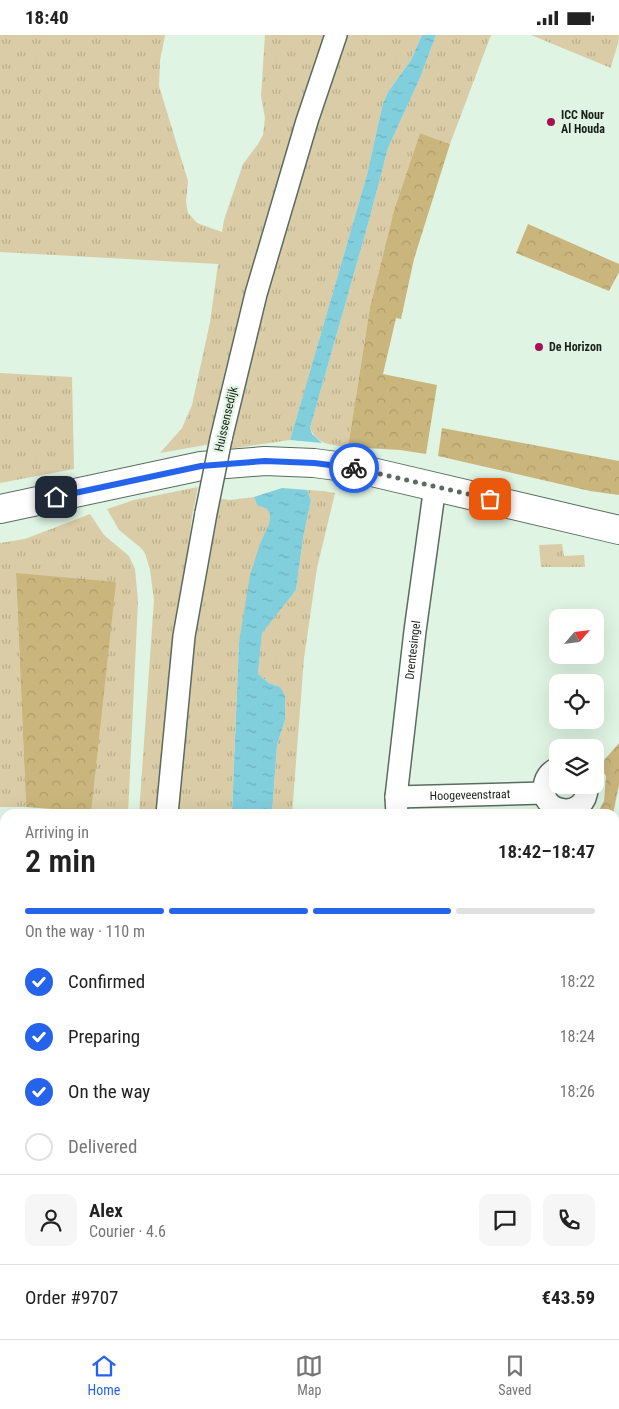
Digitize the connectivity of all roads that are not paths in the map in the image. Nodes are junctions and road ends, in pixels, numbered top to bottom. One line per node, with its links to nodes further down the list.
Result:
1 (336, 35): 9 (street, Huissensedijk, bridge)
2 (435, 486): 3 (street); 4 (street); 8 (street, Drentesingel)
3 (0, 509)
4 (619, 530)
5 (549, 774): 6 (street)
6 (544, 793): 8 (street, Hoogeveenstraat); 10 (street)
7 (587, 794): 11 (street)
8 (396, 805)
9 (167, 809)
10 (558, 809)
11 (574, 809)

